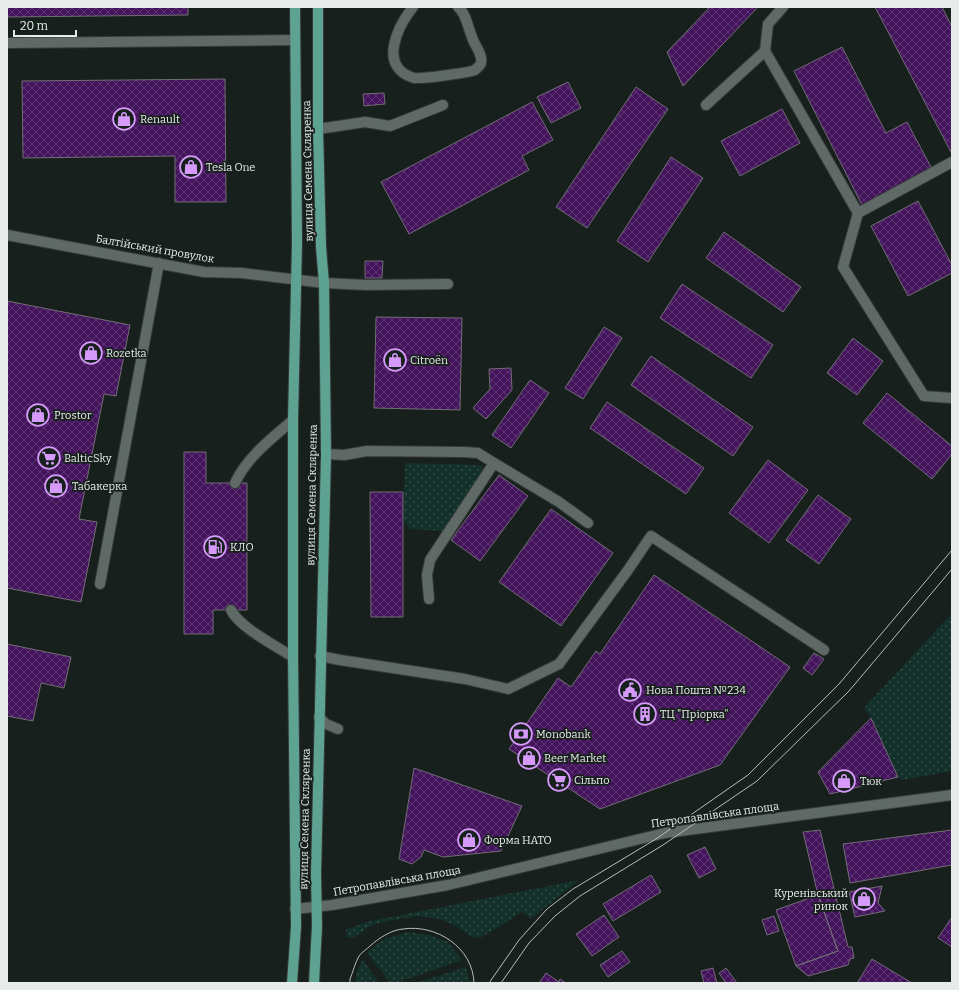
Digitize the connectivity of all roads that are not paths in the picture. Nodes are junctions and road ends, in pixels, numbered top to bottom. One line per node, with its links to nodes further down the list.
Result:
1 (295, 7): 6 (main road, вулиця Семена Скляренка)
2 (318, 7): 11 (main road, вулиця Семена Скляренка)
3 (413, 7): 5 (street)
4 (783, 7): 8 (street)
5 (461, 8)
6 (295, 40): 7 (street); 16 (main road, вулиця Семена Скляренка)
7 (7, 43)
8 (765, 51): 10 (street); 13 (street)
9 (443, 105): 11 (street)
10 (706, 105)
11 (318, 129): 17 (main road, вулиця Семена Скляренка)
12 (952, 162): 13 (street)
13 (858, 213): 19 (street)
14 (7, 235): 15 (street, Балтійський провулок)
15 (158, 263): 16 (street, Балтійський провулок); 25 (street)
16 (296, 279): 17 (street, Балтійський провулок); 20 (main road, вулиця Семена Скляренка)
17 (324, 283): 18 (street, Балтійський провулок); 21 (main road, вулиця Семена Скляренка)
18 (448, 284)
19 (952, 398)
20 (293, 420): 23 (street); 30 (main road, вулиця Семена Скляренка)
21 (326, 454): 22 (street); 29 (main road, вулиця Семена Скляренка)
22 (494, 463): 24 (street); 26 (street)
23 (234, 483)
24 (588, 523)
25 (100, 584)
26 (429, 600)
27 (231, 610): 30 (street)
28 (824, 650): 29 (street)
29 (320, 656): 31 (main road, вулиця Семена Скляренка)
30 (293, 657): 35 (main road, вулиця Семена Скляренка)
31 (319, 717): 32 (main road, вулиця Семена Скляренка); 32 (street)
32 (318, 738): 34 (main road, вулиця Семена Скляренка)
33 (952, 795): 34 (street, Петропавлівська площа)
34 (317, 908): 35 (street, Петропавлівська площа); 37 (main road, вулиця Семена Скляренка)
35 (295, 909): 36 (main road, вулиця Семена Скляренка)
36 (292, 983)
37 (314, 983)

